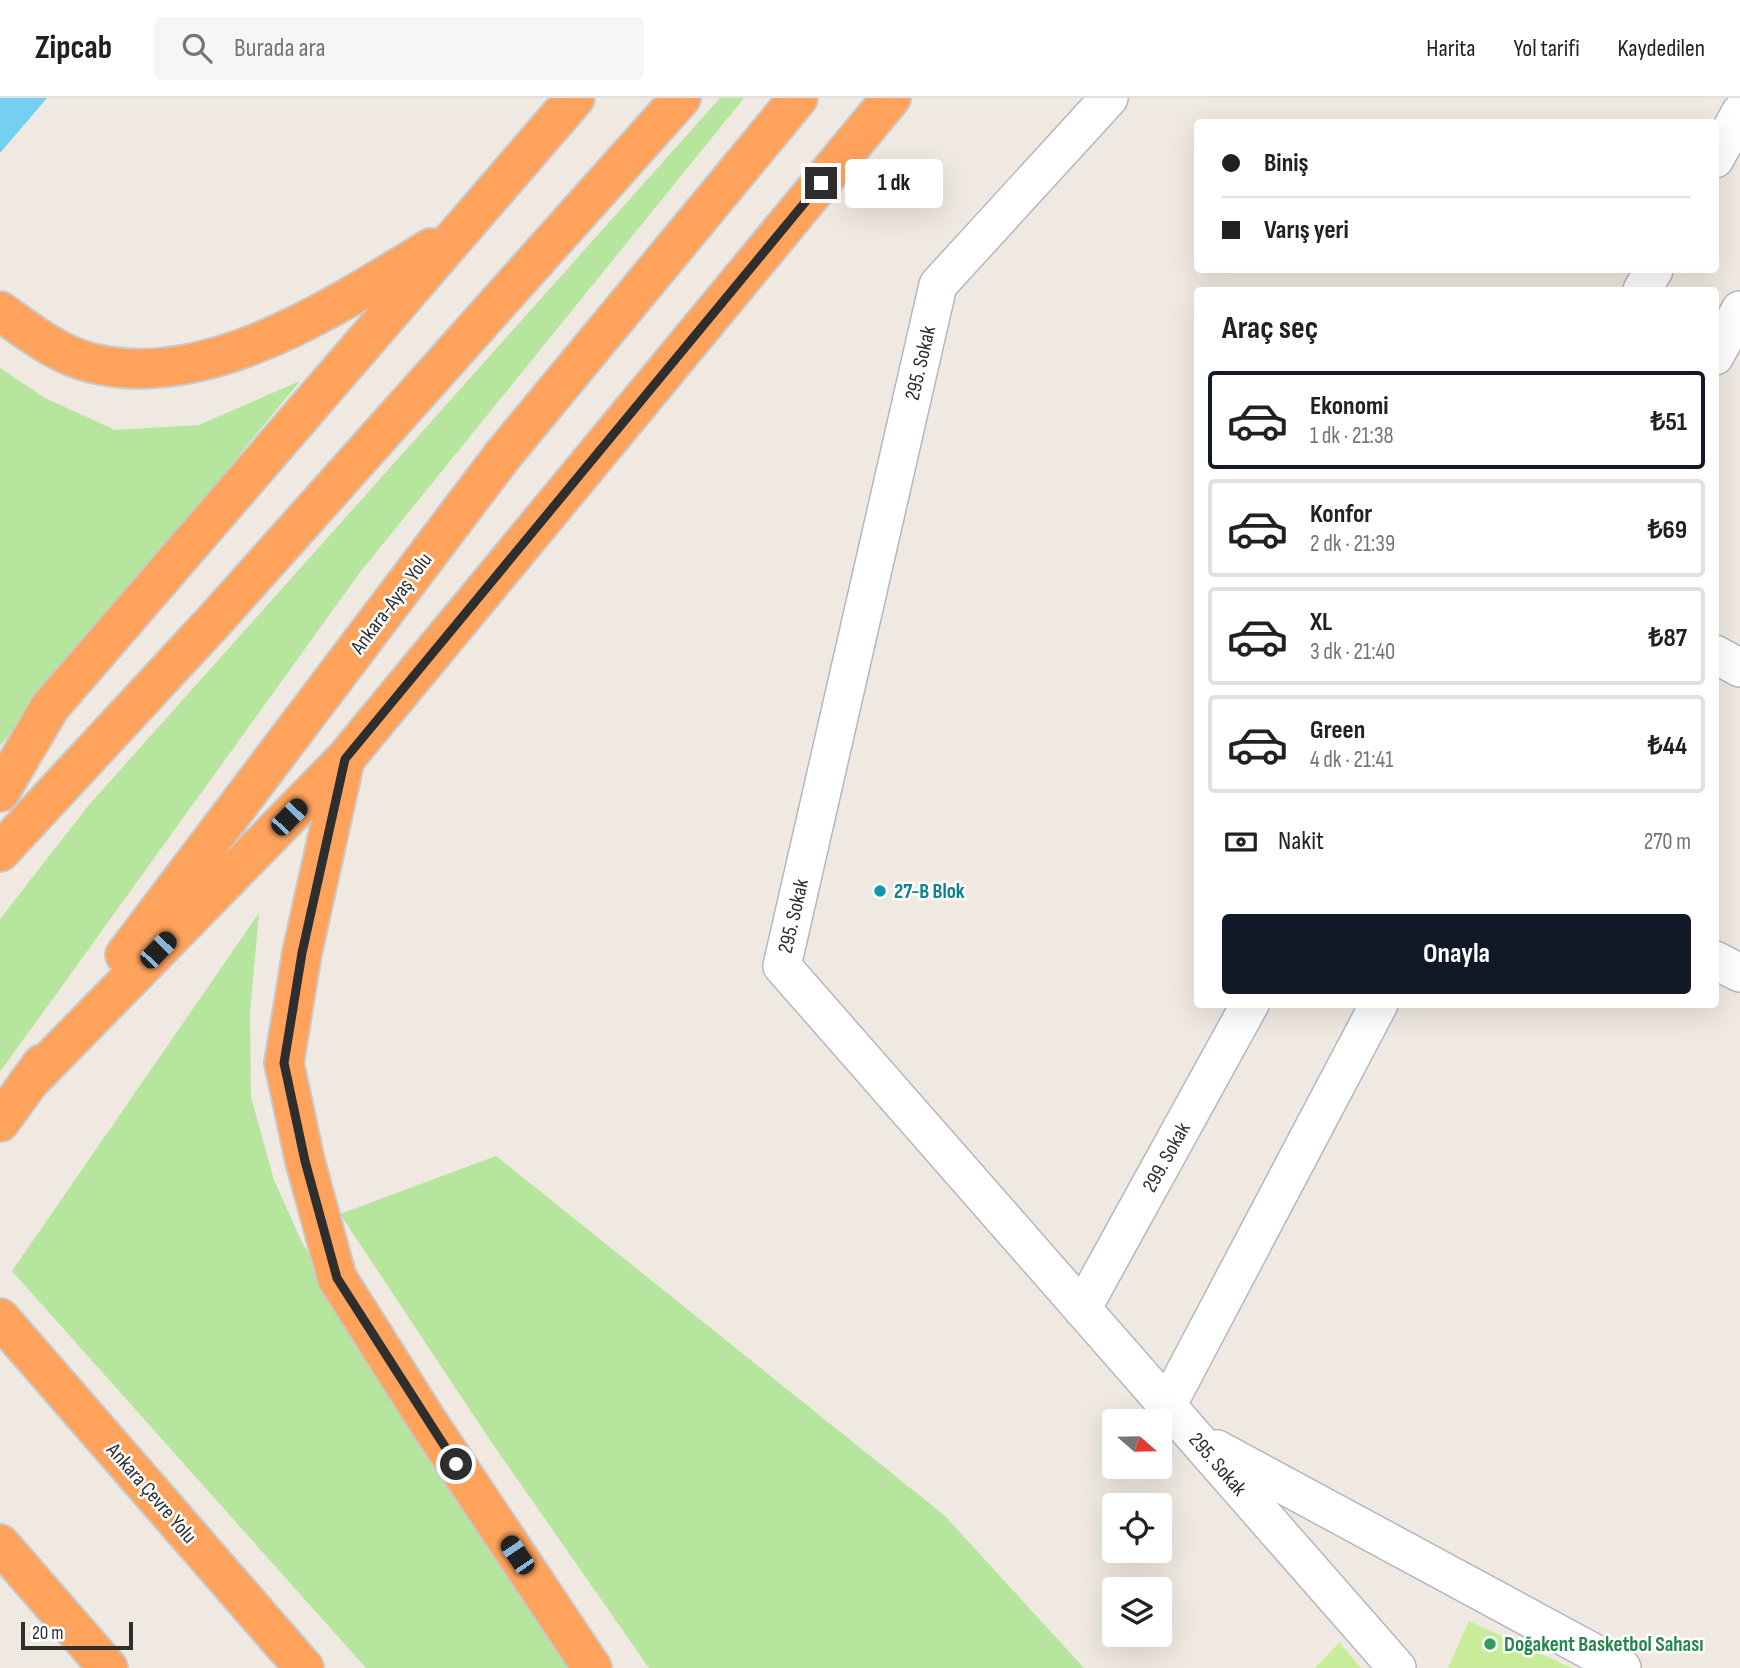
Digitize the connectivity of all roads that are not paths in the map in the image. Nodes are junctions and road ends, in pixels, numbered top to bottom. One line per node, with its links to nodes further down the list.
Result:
1 (575, 98): 8 (highway)
2 (681, 98): 16 (highway)
3 (798, 98): 21 (highway, Ankara-Ayaş Yolu)
4 (891, 98): 14 (highway)
5 (1109, 98): 23 (street, 295. Sokak)
6 (1740, 113): 7 (street)
7 (1719, 152)
8 (463, 229): 10 (highway); 15 (highway)
9 (1740, 310): 11 (street)
10 (0, 311)
11 (1719, 349)
12 (1719, 656): 13 (street)
13 (1740, 668)
14 (345, 759): 21 (highway); 30 (highway)
15 (0, 792)
16 (0, 852)
17 (1719, 962): 18 (street)
18 (1740, 973)
19 (1248, 1008): 23 (street, 299. Sokak)
20 (1377, 1008): 25 (street)
21 (27, 1084): 22 (highway, Ankara-Ayaş Yolu)
22 (0, 1122)
23 (1082, 1309): 25 (street, 295. Sokak)
24 (0, 1318): 29 (highway, Ankara Çevre Yolu)
25 (1167, 1406): 26 (street, 295. Sokak)
26 (1194, 1437): 31 (street, 295. Sokak); 32 (street)
27 (0, 1544): 28 (highway)
28 (107, 1668)
29 (304, 1668)
30 (592, 1668)
31 (1396, 1668)
32 (1622, 1668)

